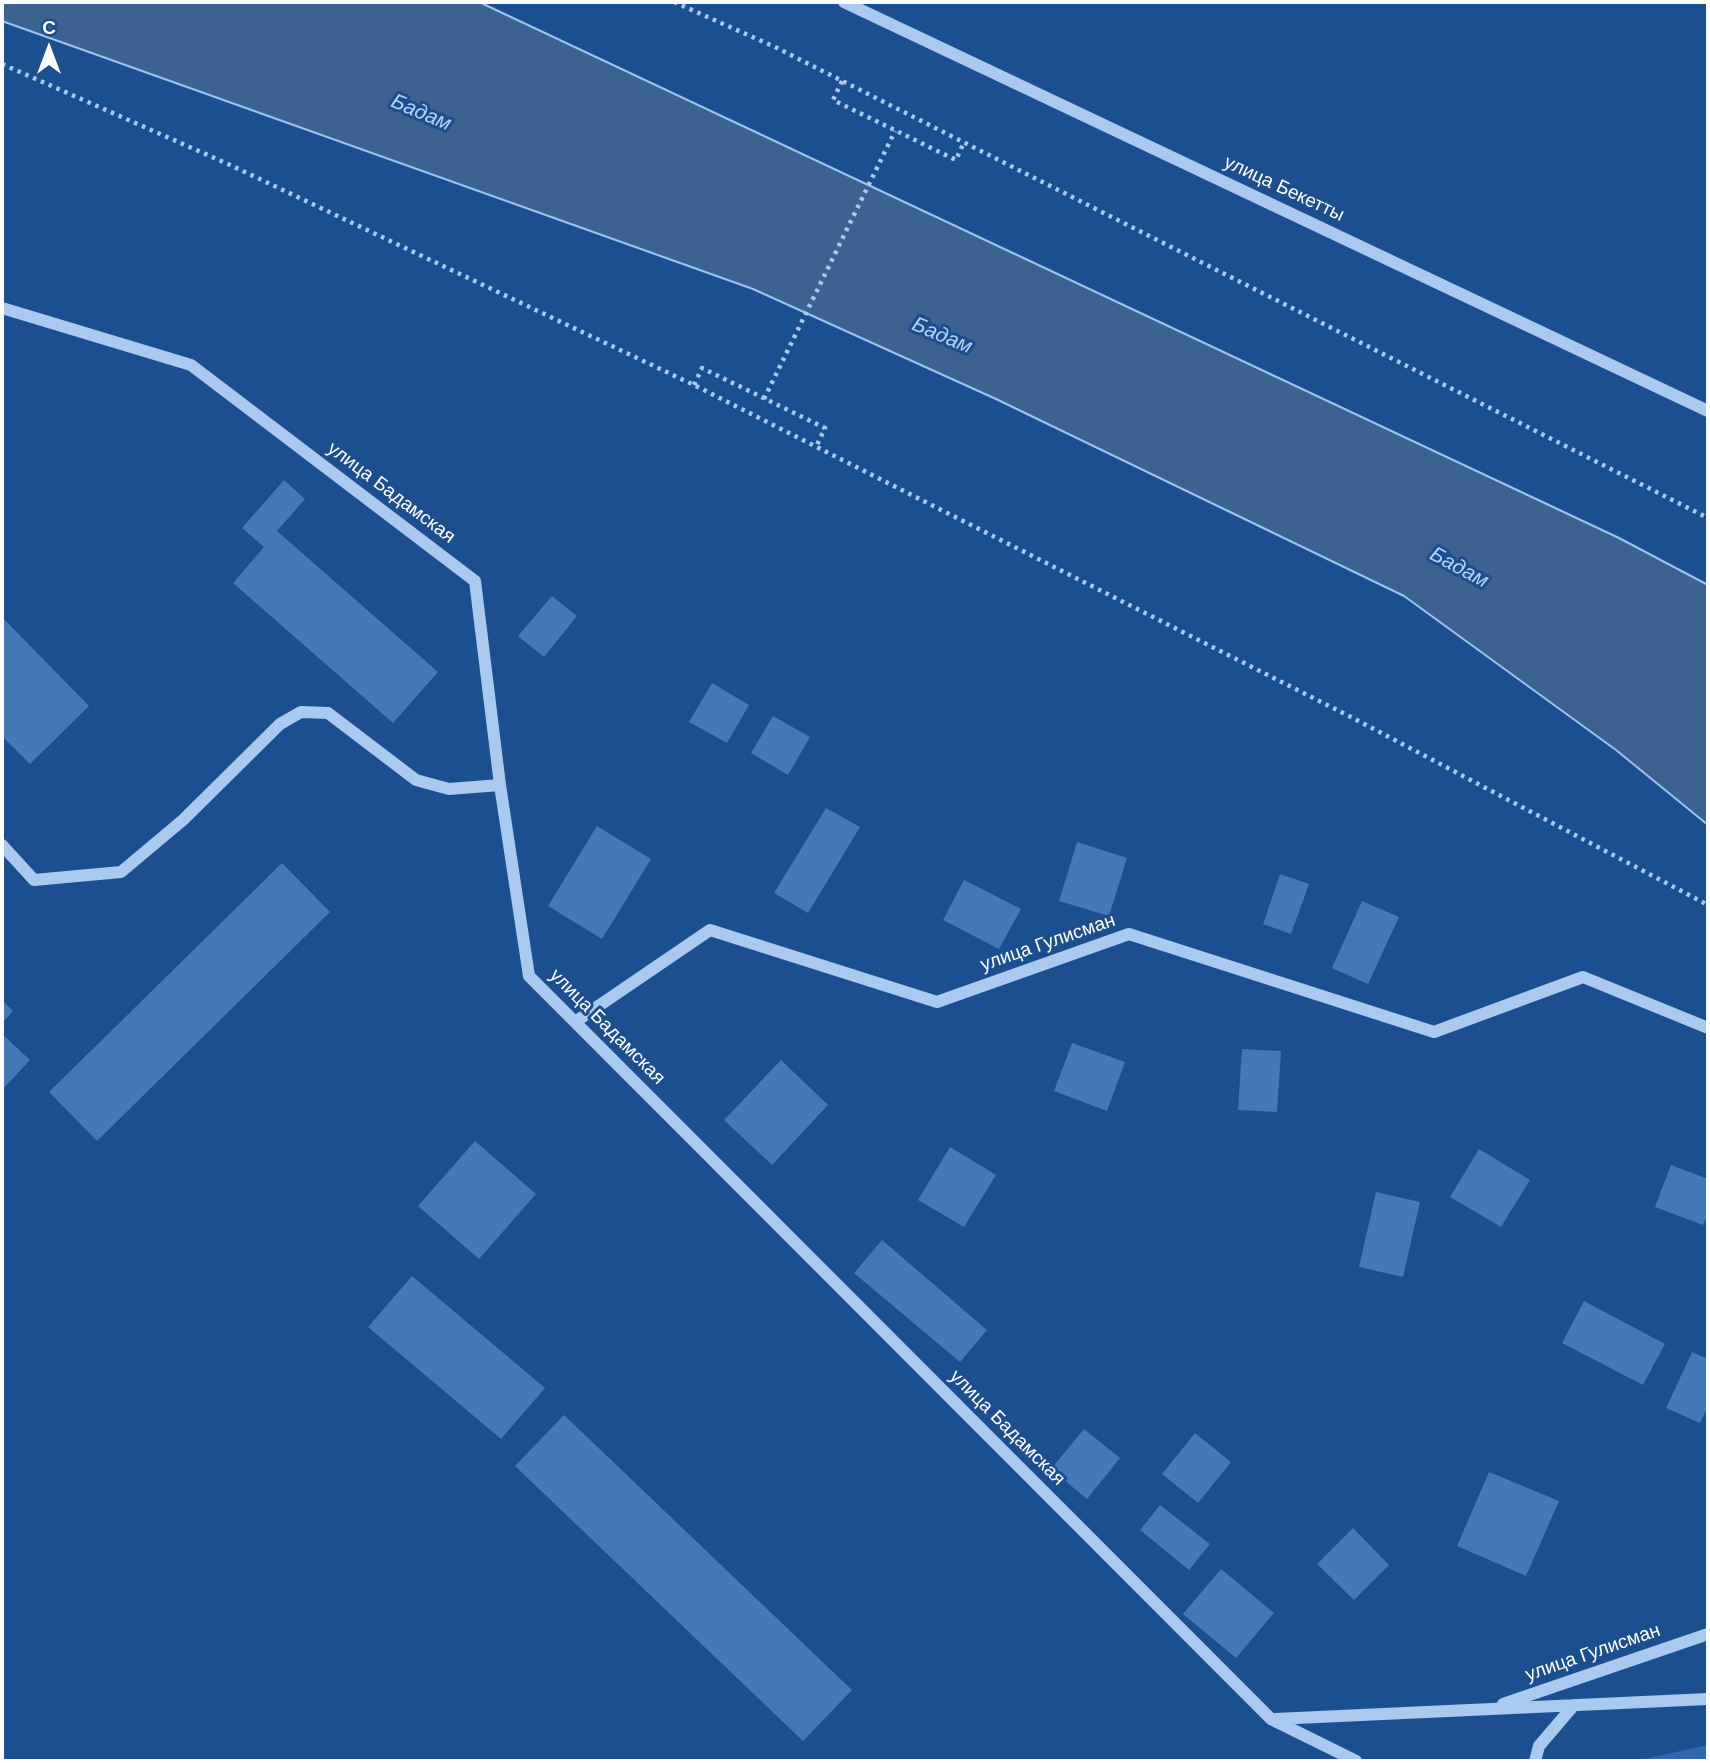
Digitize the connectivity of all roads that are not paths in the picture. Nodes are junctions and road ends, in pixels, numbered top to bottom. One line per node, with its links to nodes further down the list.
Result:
1 (844, 2): 3 (street, улица Бекетты)
2 (2, 308): 4 (street, улица Бадамская)
3 (1708, 411)
4 (500, 785): 5 (street); 6 (street, улица Бадамская)
5 (2, 845)
6 (575, 1022): 7 (street, улица Гулисман); 12 (street, улица Бадамская)
7 (1708, 1028)
8 (1708, 1634): 11 (street, улица Гулисман)
9 (1708, 1699): 10 (street)
10 (1574, 1705): 11 (street); 14 (street)
11 (1489, 1709): 12 (street)
12 (1271, 1719): 13 (street, улица Бадамская)
13 (1356, 1761)
14 (1535, 1761)

